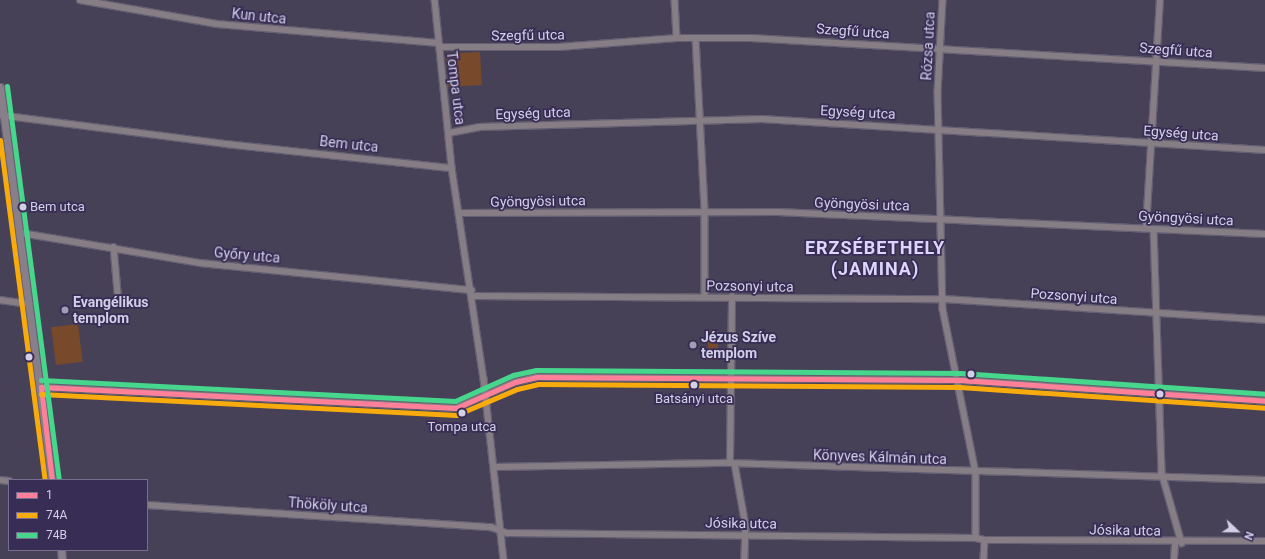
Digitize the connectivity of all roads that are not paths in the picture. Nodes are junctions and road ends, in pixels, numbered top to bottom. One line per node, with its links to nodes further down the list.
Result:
1 (80, 0): 8 (street, Kun utca)
2 (435, 0): 8 (street, Tompa utca)
3 (675, 0): 6 (street)
4 (942, 0): 9 (street, Rózsa utca)
5 (1160, 0): 10 (street)
6 (678, 38): 7 (street, Szegfű utca); 8 (street, Szegfű utca)
7 (696, 38): 9 (street, Szegfű utca); 14 (street)
8 (438, 45): 16 (street, Tompa utca)
9 (940, 49): 10 (street, Szegfű utca); 15 (street, Rózsa utca)
10 (1156, 61): 11 (street, Szegfű utca); 17 (street)
11 (1265, 68)
12 (0, 87): 13 (main road)
13 (3, 115): 19 (street, Bem utca); 25 (main road)
14 (699, 118): 15 (street, Egység utca); 16 (street, Egység utca); 20 (street)
15 (938, 129): 17 (street, Egység utca); 22 (street, Rózsa utca)
16 (449, 133): 19 (street, Tompa utca)
17 (1151, 143): 18 (street, Egység utca); 23 (street)
18 (1265, 150)
19 (452, 168): 21 (street, Tompa utca)
20 (705, 211): 21 (street, Gyöngyösi utca); 22 (street, Gyöngyösi utca); 30 (street)
21 (459, 213): 29 (street, Tompa utca)
22 (943, 219): 23 (street, Gyöngyösi utca); 32 (street, Rózsa utca)
23 (1146, 228): 24 (street, Gyöngyösi utca)
24 (1154, 228): 26 (street, Gyöngyösi utca); 35 (street)
25 (21, 233): 27 (street, Győry utca); 34 (main road)
26 (1265, 234)
27 (114, 247): 28 (street); 29 (street, Győry utca)
28 (118, 293)
29 (473, 293): 30 (street, Pozsonyi utca); 41 (street, Tompa utca)
30 (705, 297): 31 (street, Pozsonyi utca)
31 (732, 297): 32 (street, Pozsonyi utca); 37 (street)
32 (943, 299): 35 (street, Pozsonyi utca); 38 (street, Rózsa utca)
33 (0, 300): 34 (street)
34 (30, 304): 39 (main road)
35 (1156, 314): 36 (street, Pozsonyi utca); 40 (street)
36 (1265, 320)
37 (731, 377): 38 (street); 41 (street); 43 (street)
38 (960, 380): 40 (street); 45 (street, Rózsa utca)
39 (41, 387): 41 (street); 46 (main road)
40 (1157, 394): 42 (street); 47 (street)
41 (485, 397): 44 (street, Tompa utca)
42 (1265, 401)
43 (732, 464): 44 (street, Könyves Kálmán utca); 45 (street, Könyves Kálmán utca); 52 (street)
44 (494, 467): 50 (street, Tompa utca)
45 (976, 473): 47 (street, Könyves Kálmán utca); 53 (street, Rózsa utca)
46 (52, 479)
47 (1164, 479): 48 (street, Könyves Kálmán utca); 57 (street)
48 (1265, 480)
49 (148, 505): 50 (street, Thököly utca)
50 (501, 530): 51 (street, Thököly utca); 58 (street, Tompa utca)
51 (506, 533): 52 (street, Jósika utca)
52 (746, 535): 53 (street, Jósika utca); 59 (street)
53 (976, 538): 54 (street, Jósika utca)
54 (985, 540): 56 (street, Jósika utca); 60 (street)
55 (1265, 541): 57 (street, Jósika utca)
56 (1175, 543): 57 (street, Jósika utca); 61 (street)
57 (1182, 543)
58 (504, 559)
59 (745, 559)
60 (984, 559)
61 (1174, 559)

